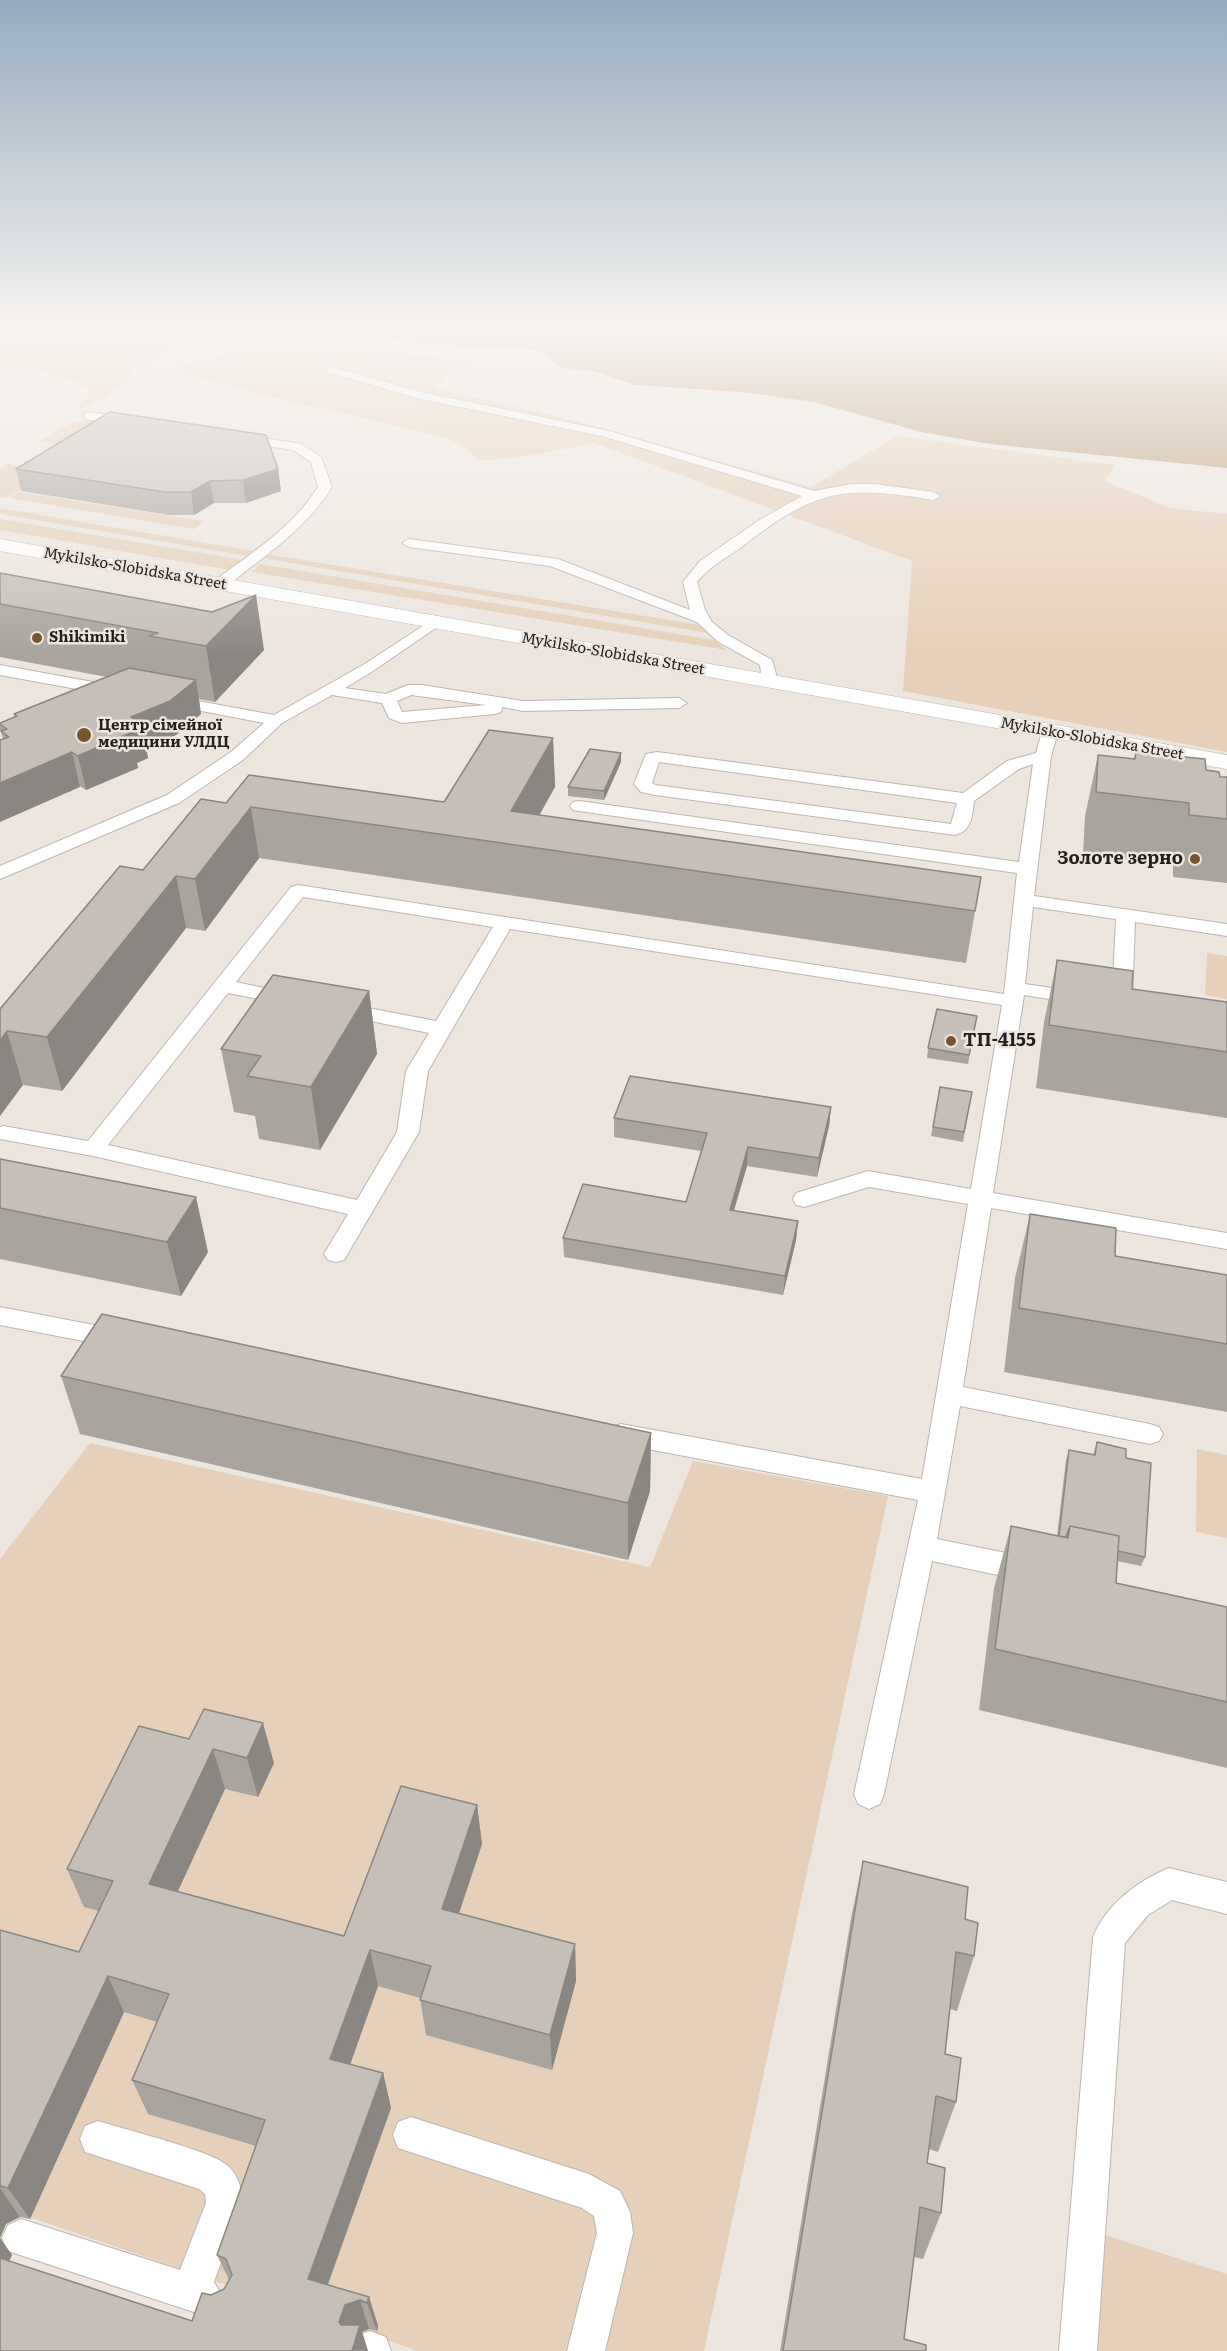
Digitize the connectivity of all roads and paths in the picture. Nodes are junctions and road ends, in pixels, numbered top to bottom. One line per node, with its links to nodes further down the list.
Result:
1 (244, 439): 7 (lane)
2 (618, 439): 3 (lane)
3 (812, 495): 4 (lane); 8 (lane)
4 (933, 496)
5 (409, 543): 8 (lane)
6 (0, 545): 7 (street, Mykilsko-Slobidska Street)
7 (219, 584): 9 (street, Mykilsko-Slobidska Street)
8 (701, 619): 11 (lane)
9 (435, 622): 11 (street, Mykilsko-Slobidska Street); 13 (lane)
10 (0, 670): 12 (lane)
11 (770, 681): 21 (street, Mykilsko-Slobidska Street)
12 (89, 686): 14 (lane); 17 (lane)
13 (330, 690): 16 (lane); 20 (lane)
14 (135, 695)
15 (159, 699): 20 (lane)
16 (388, 699): 19 (lane); 19 (lane)
17 (70, 700)
18 (679, 703): 19 (lane)
19 (523, 706)
20 (276, 720): 27 (lane)
21 (1050, 732): 22 (lane); 23 (street, Mykilsko-Slobidska Street)
22 (1043, 756): 24 (lane); 26 (lane)
23 (1227, 762)
24 (966, 799): 24 (lane)
25 (579, 806): 26 (lane)
26 (1027, 869): 28 (lane)
27 (0, 873)
28 (1023, 900): 29 (lane); 33 (lane)
29 (1126, 915): 31 (lane); 35 (lane)
30 (505, 922): 32 (lane); 33 (lane); 38 (lane)
31 (1227, 930)
32 (223, 986): 34 (lane); 40 (lane)
33 (1014, 994): 35 (lane); 42 (lane)
34 (304, 1002)
35 (1121, 1004): 37 (lane)
36 (327, 1006): 38 (lane)
37 (1145, 1007)
38 (443, 1029): 43 (lane)
39 (3, 1133): 40 (lane)
40 (93, 1149): 43 (lane)
41 (804, 1199): 42 (lane)
42 (981, 1199): 44 (lane); 48 (lane)
43 (363, 1209): 45 (lane)
44 (1227, 1240)
45 (336, 1254)
46 (0, 1316): 47 (lane)
47 (140, 1343)
48 (948, 1394): 50 (lane); 51 (lane)
49 (601, 1431): 51 (lane)
50 (1150, 1434)
51 (933, 1492): 52 (lane)
52 (921, 1547): 53 (lane); 54 (lane)
53 (1057, 1576)
54 (869, 1794)
55 (1227, 1898): 60 (lane)
56 (411, 2135): 59 (lane)
57 (98, 2139): 58 (lane)
58 (21, 2238)
59 (586, 2351)
60 (1078, 2351)

